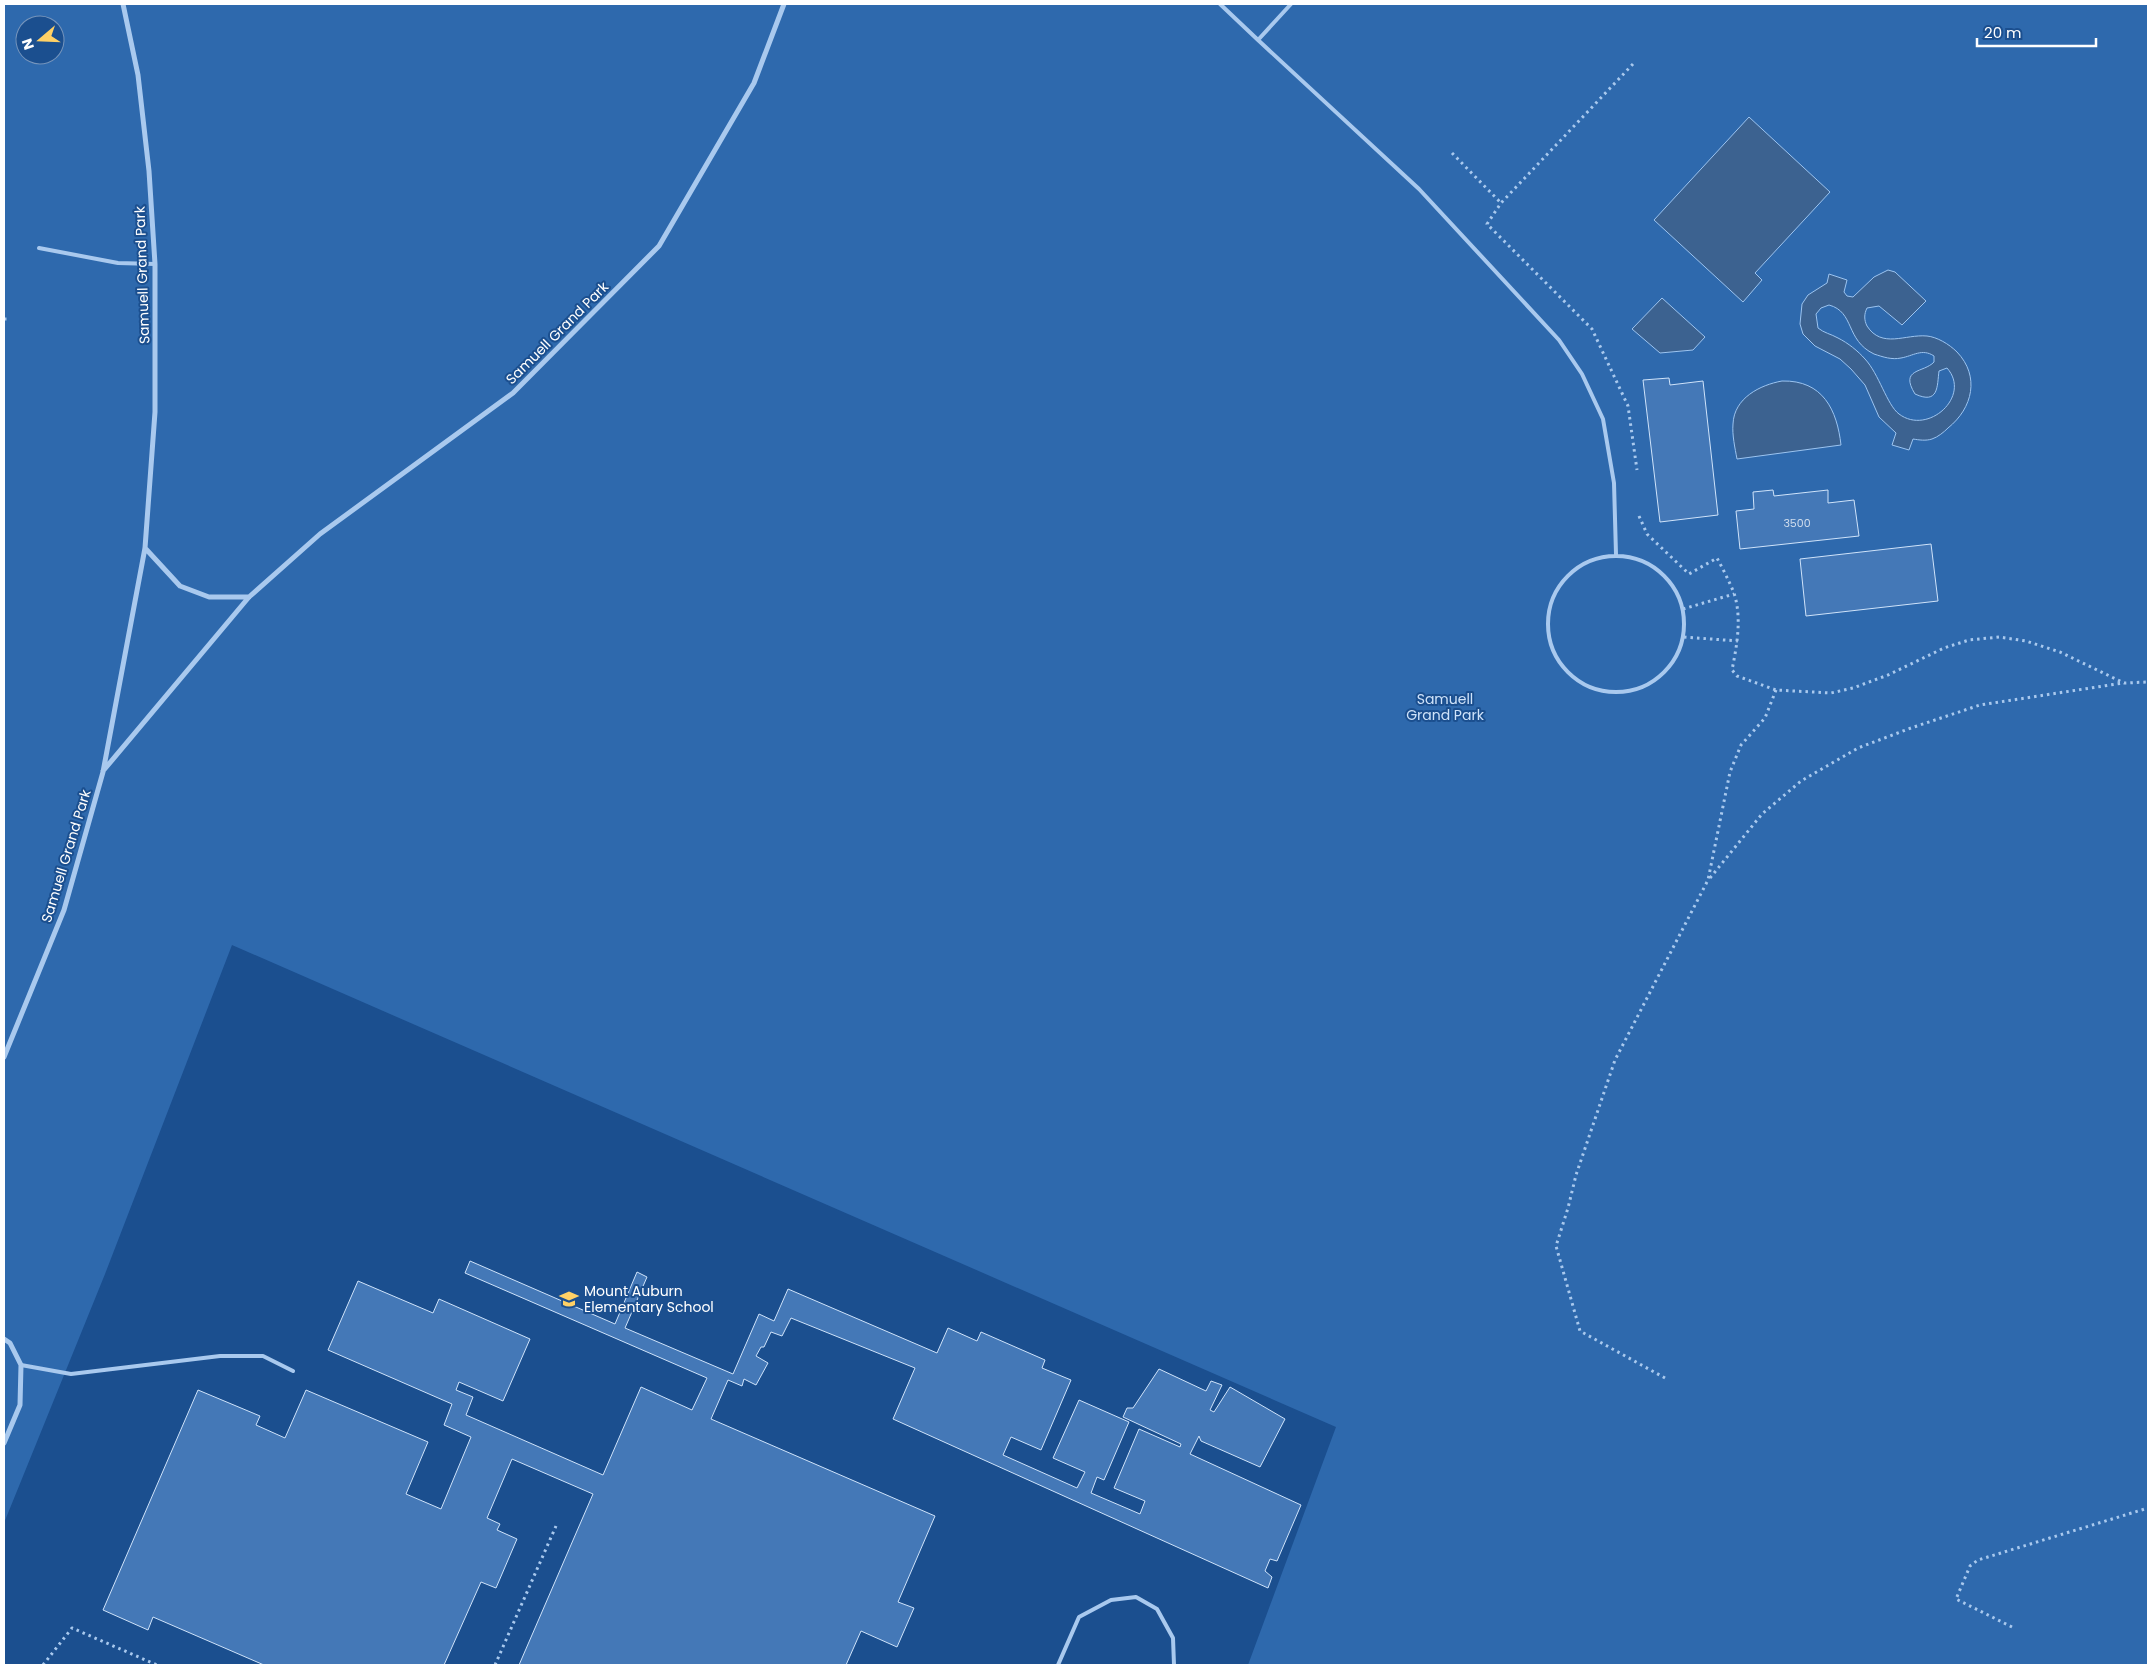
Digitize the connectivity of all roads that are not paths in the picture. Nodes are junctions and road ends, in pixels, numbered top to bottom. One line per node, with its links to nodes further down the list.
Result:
1 (123, 4): 7 (street, Samuell Grand Park)
2 (784, 4): 10 (street, Samuell Grand Park)
3 (1220, 4): 5 (lane)
4 (1291, 4): 5 (lane)
5 (1258, 40): 9 (lane)
6 (39, 248): 7 (lane)
7 (155, 264): 8 (street, Samuell Grand Park)
8 (145, 548): 10 (street); 11 (street, Samuell Grand Park)
9 (1616, 554): 9 (lane)
10 (249, 597): 11 (street, Samuell Grand Park)
11 (103, 772): 12 (street, Samuell Grand Park)
12 (4, 1057)
13 (4, 1339): 14 (street)
14 (21, 1365): 15 (lane); 16 (street)
15 (293, 1371)
16 (4, 1443)
17 (1058, 1665): 18 (lane)
18 (1174, 1665)

